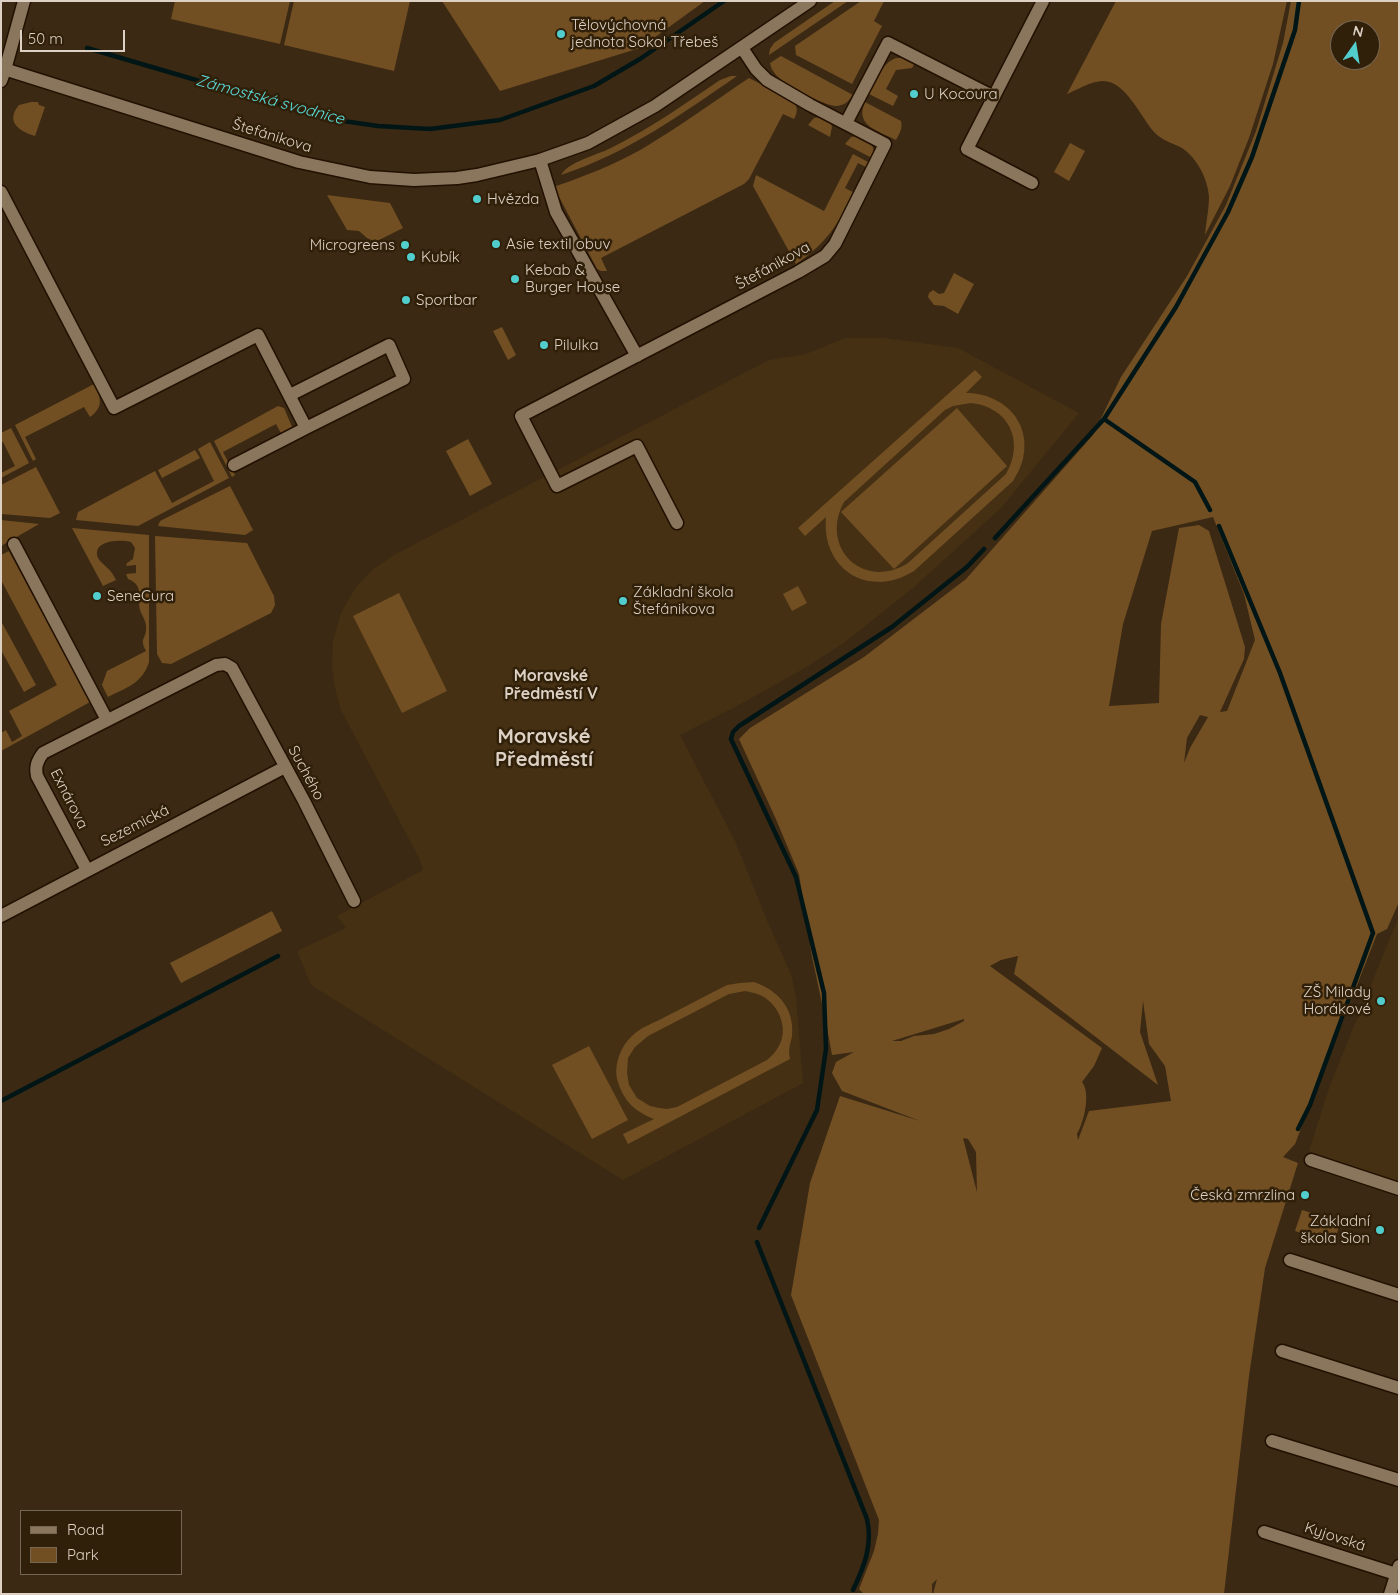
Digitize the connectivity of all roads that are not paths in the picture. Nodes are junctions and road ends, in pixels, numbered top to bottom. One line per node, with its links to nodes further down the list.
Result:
1 (24, 1): 5 (street)
2 (810, 1): 4 (street, Štefánikova)
3 (1043, 1): 6 (street)
4 (742, 48): 7 (street, Štefánikova); 8 (street, Štefánikova)
5 (3, 73): 8 (street, Štefánikova)
6 (994, 97): 7 (street); 9 (street)
7 (846, 123): 11 (street, Štefánikova)
8 (540, 160): 11 (street)
9 (1032, 183)
10 (1, 192): 12 (street)
11 (637, 356): 15 (street, Štefánikova)
12 (290, 395): 13 (street); 13 (street)
13 (306, 428): 14 (street)
14 (234, 465)
15 (677, 522)
16 (14, 544): 18 (street)
17 (225, 664): 18 (street, Exnárova); 19 (street, Suchého)
18 (106, 720): 20 (street, Exnárova)
19 (285, 767): 20 (street, Sezemická); 21 (street, Suchého)
20 (86, 870): 22 (street, Sezemická)
21 (354, 901)
22 (1, 916)
23 (1310, 1160): 24 (street)
24 (1399, 1189)
25 (1290, 1260): 26 (street)
26 (1399, 1295)
27 (1282, 1351): 28 (street)
28 (1399, 1388)
29 (1272, 1440): 30 (street)
30 (1399, 1480)
31 (1264, 1532): 32 (street, Kyjovská)
32 (1398, 1570): 33 (street, Kyjovská)
33 (1390, 1594)

